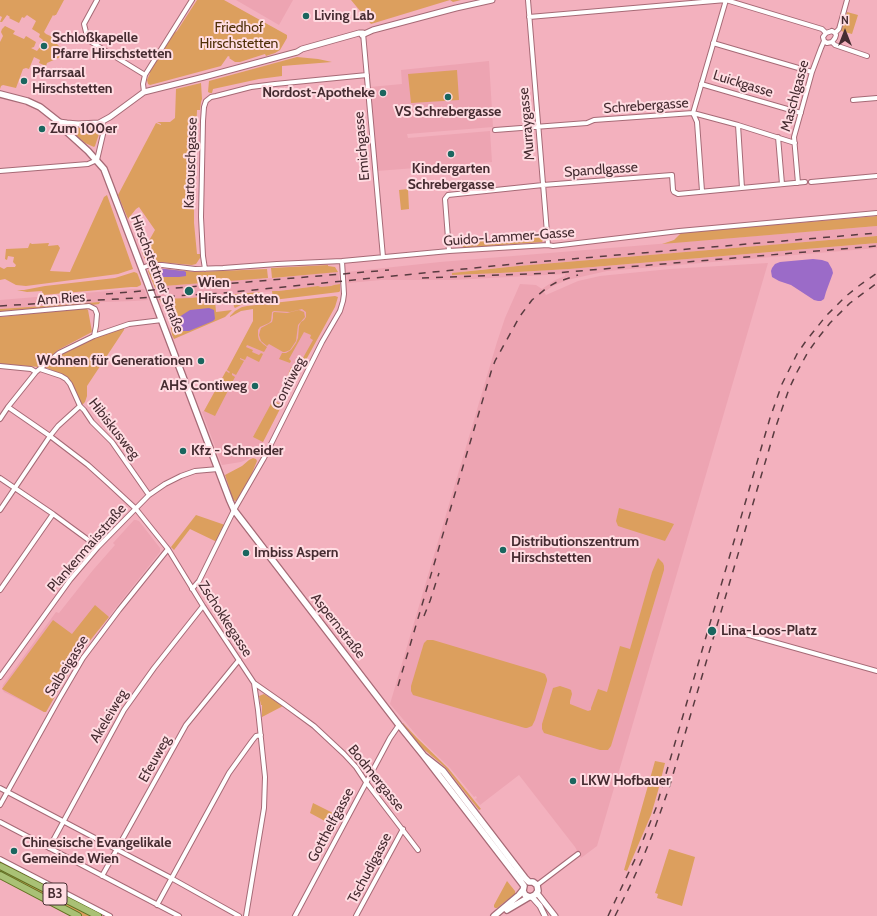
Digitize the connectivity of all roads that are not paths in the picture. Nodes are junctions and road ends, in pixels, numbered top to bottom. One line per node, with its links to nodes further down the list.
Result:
1 (97, 0): 18 (street)
2 (192, 0): 18 (street)
3 (478, 0): 8 (street)
4 (492, 0): 8 (street)
5 (528, 0): 9 (street, Murraygasse)
6 (726, 0): 9 (street); 10 (street); 15 (street)
7 (847, 0): 12 (street)
8 (456, 8): 11 (street)
9 (529, 17): 30 (street, Murraygasse)
10 (826, 32): 12 (street); 13 (street)
11 (364, 33): 19 (street, Emichgasse); 21 (street)
12 (835, 33): 14 (street)
13 (824, 41): 14 (street); 17 (street, Maschlgasse)
14 (832, 42): 16 (street)
15 (713, 43): 17 (street); 20 (street)
16 (866, 56)
17 (812, 72): 26 (street, Maschlgasse)
18 (145, 75): 21 (street)
19 (367, 75): 47 (street, Emichgasse); 50 (street, Kartouschgasse)
20 (701, 84): 25 (street); 26 (street, Luickgasse)
21 (144, 92): 28 (street)
22 (0, 94): 27 (main road, Hirschstettner Straße)
23 (877, 98): 24 (street)
24 (853, 100)
25 (693, 113): 29 (street, Schrebergasse); 30 (street, Schrebergasse); 43 (street)
26 (801, 113): 33 (street, Maschlgasse)
27 (59, 122): 28 (street); 34 (main road, Hirschstettner Straße)
28 (102, 122): 34 (street)
29 (738, 125): 32 (street, Schrebergasse); 42 (street)
30 (538, 127): 31 (street, Schrebergasse); 41 (street, Murraygasse)
31 (495, 130)
32 (778, 137): 33 (street, Schrebergasse); 40 (street)
33 (794, 143): 39 (street, Maschlgasse)
34 (97, 160): 35 (street); 49 (main road, Hirschstettner Straße)
35 (0, 171)
36 (877, 176): 38 (street)
37 (805, 182): 39 (street, Spandlgasse)
38 (811, 182)
39 (798, 183): 40 (street, Spandlgasse)
40 (782, 184): 42 (street, Spandlgasse)
41 (543, 185): 43 (street, Spandlgasse); 45 (street, Murraygasse); 46 (street, Spandlgasse)
42 (742, 188): 43 (street, Spandlgasse)
43 (702, 191)
44 (877, 213): 45 (street, Guido-Lammer-Gasse)
45 (548, 245): 46 (street, Guido-Lammer-Gasse)
46 (449, 251): 47 (street, Guido-Lammer-Gasse)
47 (383, 257): 48 (street, Guido-Lammer-Gasse)
48 (342, 261): 50 (street, Guido-Lammer-Gasse); 66 (street, Contiweg)
49 (142, 268): 50 (street, Guido-Lammer-Gasse); 52 (main road, Hirschstettner Straße)
50 (205, 269)
51 (0, 314): 53 (street, Am Ries)
52 (162, 320): 53 (street); 60 (main road, Hirschstettner Straße)
53 (94, 336): 55 (street)
54 (0, 366): 55 (street, Hibiskusweg)
55 (38, 371): 56 (street, Hibiskusweg); 57 (street)
56 (80, 406): 59 (street); 63 (street, Hibiskusweg)
57 (8, 407): 58 (street); 59 (street, Zschokkegasse)
58 (0, 419)
59 (50, 436): 62 (street); 64 (street, Zschokkegasse)
60 (218, 469): 63 (street, Plankenmaisstraße); 66 (main road, Hirschstettner Straße)
61 (0, 478): 62 (street)
62 (15, 488): 65 (street); 67 (street)
63 (149, 495): 64 (street, Plankenmaisstraße)
64 (136, 509): 68 (street, Plankenmaisstraße); 69 (street, Zschokkegasse)
65 (0, 510)
66 (234, 510): 70 (street, Contiweg); 78 (main road, Aspernstraße)
67 (53, 514): 68 (street); 71 (street)
68 (98, 547): 76 (street, Plankenmaisstraße)
69 (168, 549): 70 (street, Zschokkegasse); 83 (street, Salbeigasse)
70 (192, 589): 72 (street, Zschokkegasse)
71 (0, 590)
72 (203, 606): 74 (street, Zschokkegasse); 85 (street, Akeleiweg)
73 (731, 630): 75 (street)
74 (239, 660): 77 (street, Zschokkegasse); 89 (street, Efeuweg)
75 (877, 671)
76 (0, 678)
77 (254, 683): 79 (street, Zschokkegasse); 81 (street, Bodmergasse)
78 (399, 725): 80 (main road, Aspernstraße); 81 (street, Gotthelfgasse)
79 (260, 735): 96 (street); 108 (street, Zschokkegasse)
80 (424, 756): 97 (main road, Aspernstraße); 99 (main road, Aspernstraße)
81 (366, 782): 87 (street, Bodmergasse); 109 (street, Gotthelfgasse)
82 (0, 788): 83 (street)
83 (7, 792): 84 (street, Salbeigasse); 85 (street)
84 (0, 805)
85 (63, 821): 88 (street, Akeleiweg); 89 (street)
86 (0, 822): 88 (street)
87 (403, 830): 90 (street, Bodmergasse); 110 (street, Tschudigasse)
88 (49, 848): 95 (street)
89 (117, 850): 95 (street, Efeuweg); 96 (street)
90 (418, 850)
91 (578, 854): 98 (street)
92 (0, 859): 105 (street)
93 (0, 866): 104 (main road, B3)
94 (0, 875): 103 (main road, B3)
95 (102, 876): 102 (street)
96 (171, 878): 102 (street); 107 (street)
97 (529, 882): 98 (main road); 99 (main road)
98 (537, 885): 100 (main road)
99 (524, 888): 101 (main road, Aspernstraße); 111 (main road)
100 (537, 893): 101 (main road); 114 (street)
101 (531, 897): 112 (main road); 113 (street, Aspernstraße)
102 (157, 905): 106 (street)
103 (78, 916)
104 (98, 916)
105 (110, 916)
106 (179, 916)
107 (239, 916)
108 (246, 916)
109 (295, 916)
110 (356, 916)
111 (494, 916)
112 (499, 916)
113 (545, 916)
114 (555, 916)

